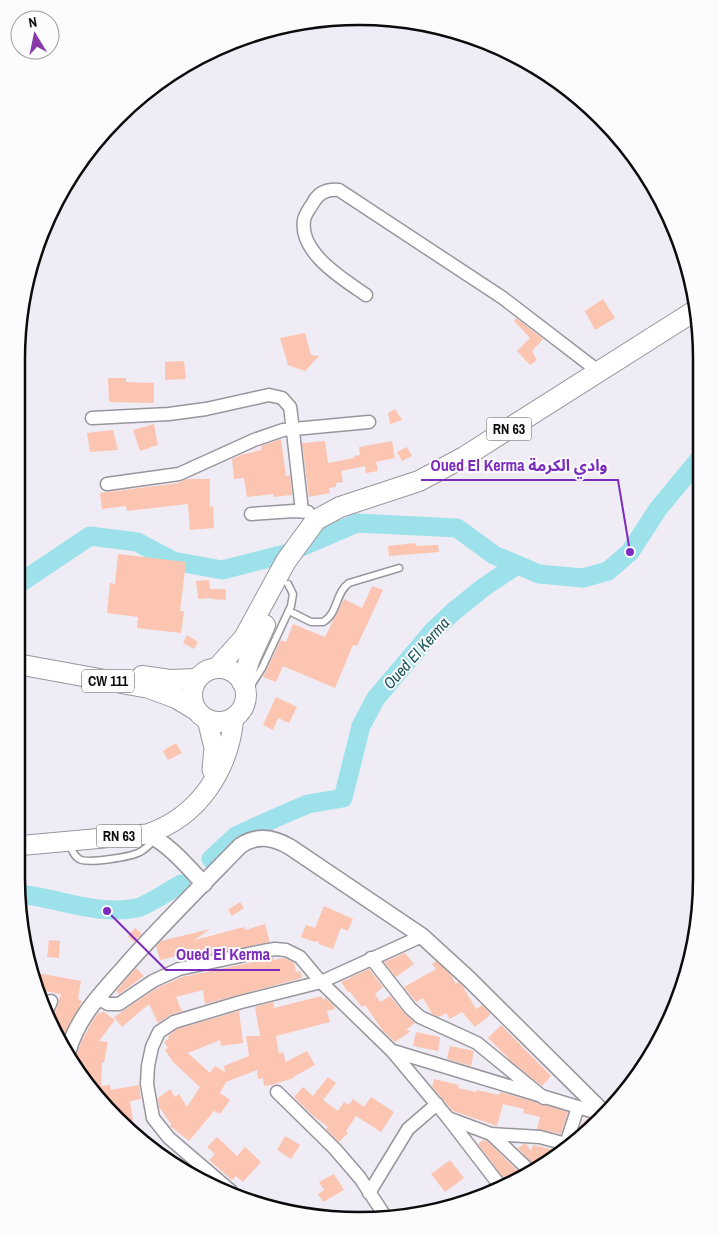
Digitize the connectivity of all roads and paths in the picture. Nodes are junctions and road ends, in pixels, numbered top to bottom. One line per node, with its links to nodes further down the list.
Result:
1 (366, 295): 4 (street)
2 (690, 314): 4 (highway, RN 63)
3 (691, 328): 10 (highway, RN 63)
4 (598, 370): 10 (highway, RN 63)
5 (92, 418): 7 (street)
6 (369, 422): 7 (street)
7 (292, 428): 8 (street); 10 (street)
8 (107, 484)
9 (251, 514): 10 (street)
10 (313, 522): 12 (highway, RN 63)
11 (399, 568): 13 (lane)
12 (291, 571): 13 (lane); 16 (highway, RN 63); 18 (highway, RN 63)
13 (289, 611): 18 (lane)
14 (25, 654): 17 (highway, CW 111)
15 (25, 666): 19 (highway, CW 111)
16 (217, 668): 17 (highway); 18 (highway)
17 (197, 680): 19 (highway)
18 (244, 688): 20 (highway)
19 (201, 715): 20 (highway); 21 (main road)
20 (234, 717): 21 (main road)
21 (207, 791): 22 (main road, RN 63)
22 (151, 836): 23 (main road, RN 63); 24 (street)
23 (25, 845)
24 (204, 884): 25 (street); 28 (street)
25 (422, 936): 26 (street); 35 (street)
26 (371, 958): 27 (street); 32 (street)
27 (321, 982): 28 (street); 30 (street); 42 (street)
28 (97, 998): 29 (street)
29 (70, 1046)
30 (392, 1051): 32 (street); 33 (street)
31 (277, 1092): 44 (street)
32 (544, 1098): 34 (street)
33 (437, 1104): 37 (street); 44 (street)
34 (578, 1107): 36 (street); 39 (street)
35 (599, 1110)
36 (597, 1112)
37 (448, 1118): 38 (street); 43 (street)
38 (491, 1134): 40 (street); 41 (street)
39 (571, 1136)
40 (561, 1144)
41 (525, 1167)
42 (219, 1182)
43 (497, 1182)
44 (369, 1193): 45 (street)
45 (381, 1211)

